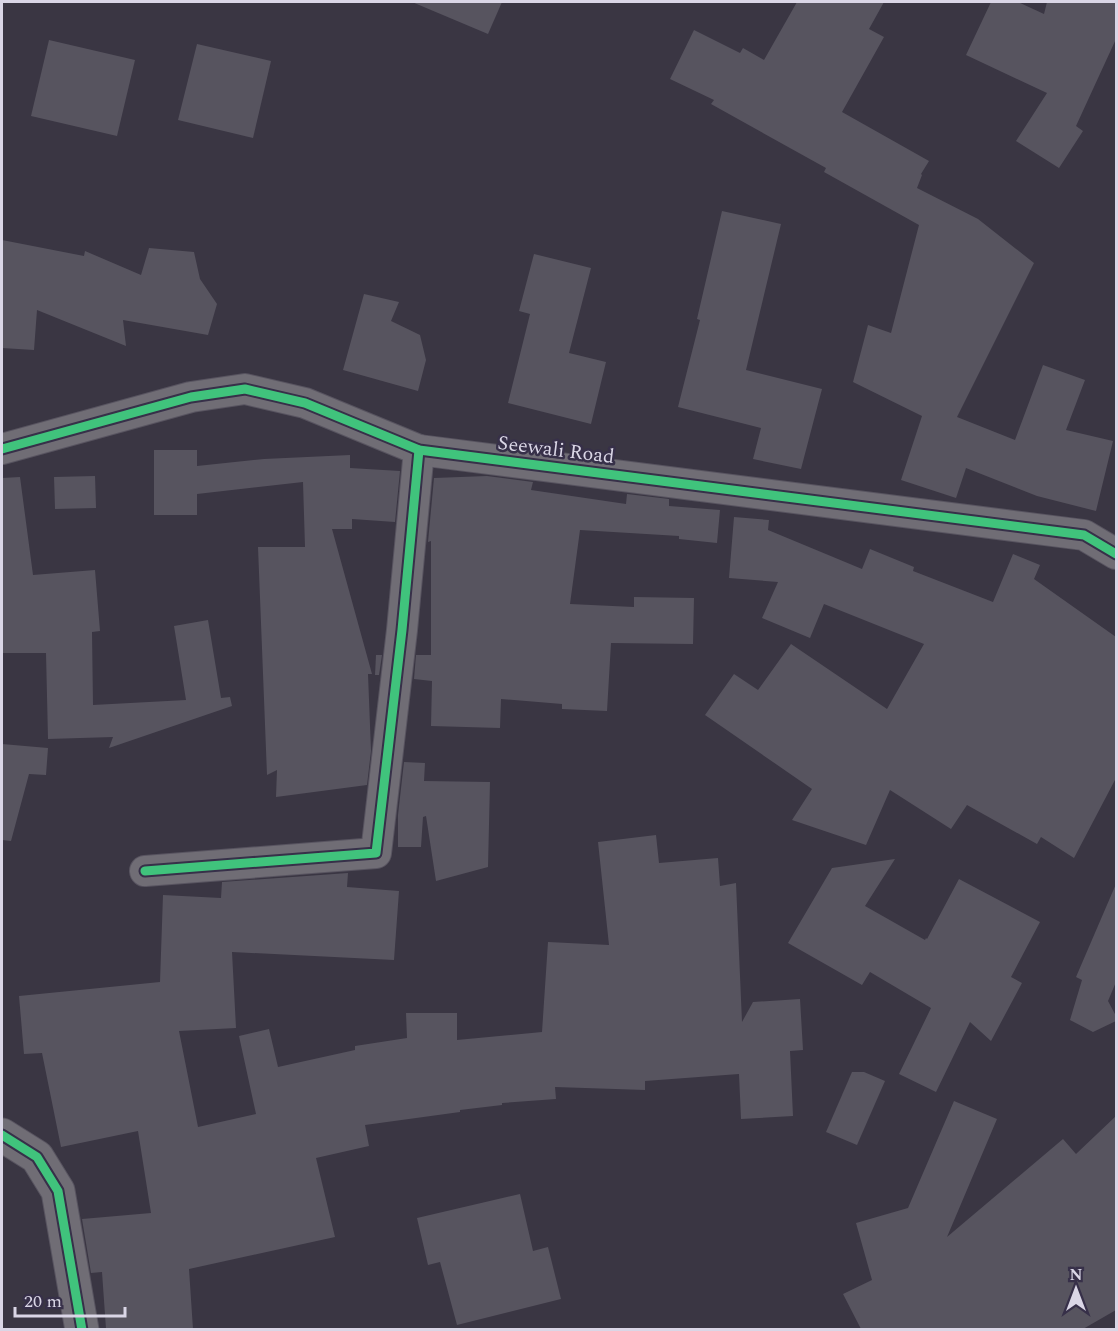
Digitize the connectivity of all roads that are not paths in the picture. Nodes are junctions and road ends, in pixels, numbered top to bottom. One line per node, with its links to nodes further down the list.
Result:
1 (2, 449): 2 (street, Seewali Road)
2 (418, 450): 3 (street, Seewali Road); 4 (street)
3 (1116, 554)
4 (145, 871)
5 (2, 1135): 6 (street)
6 (82, 1329)

